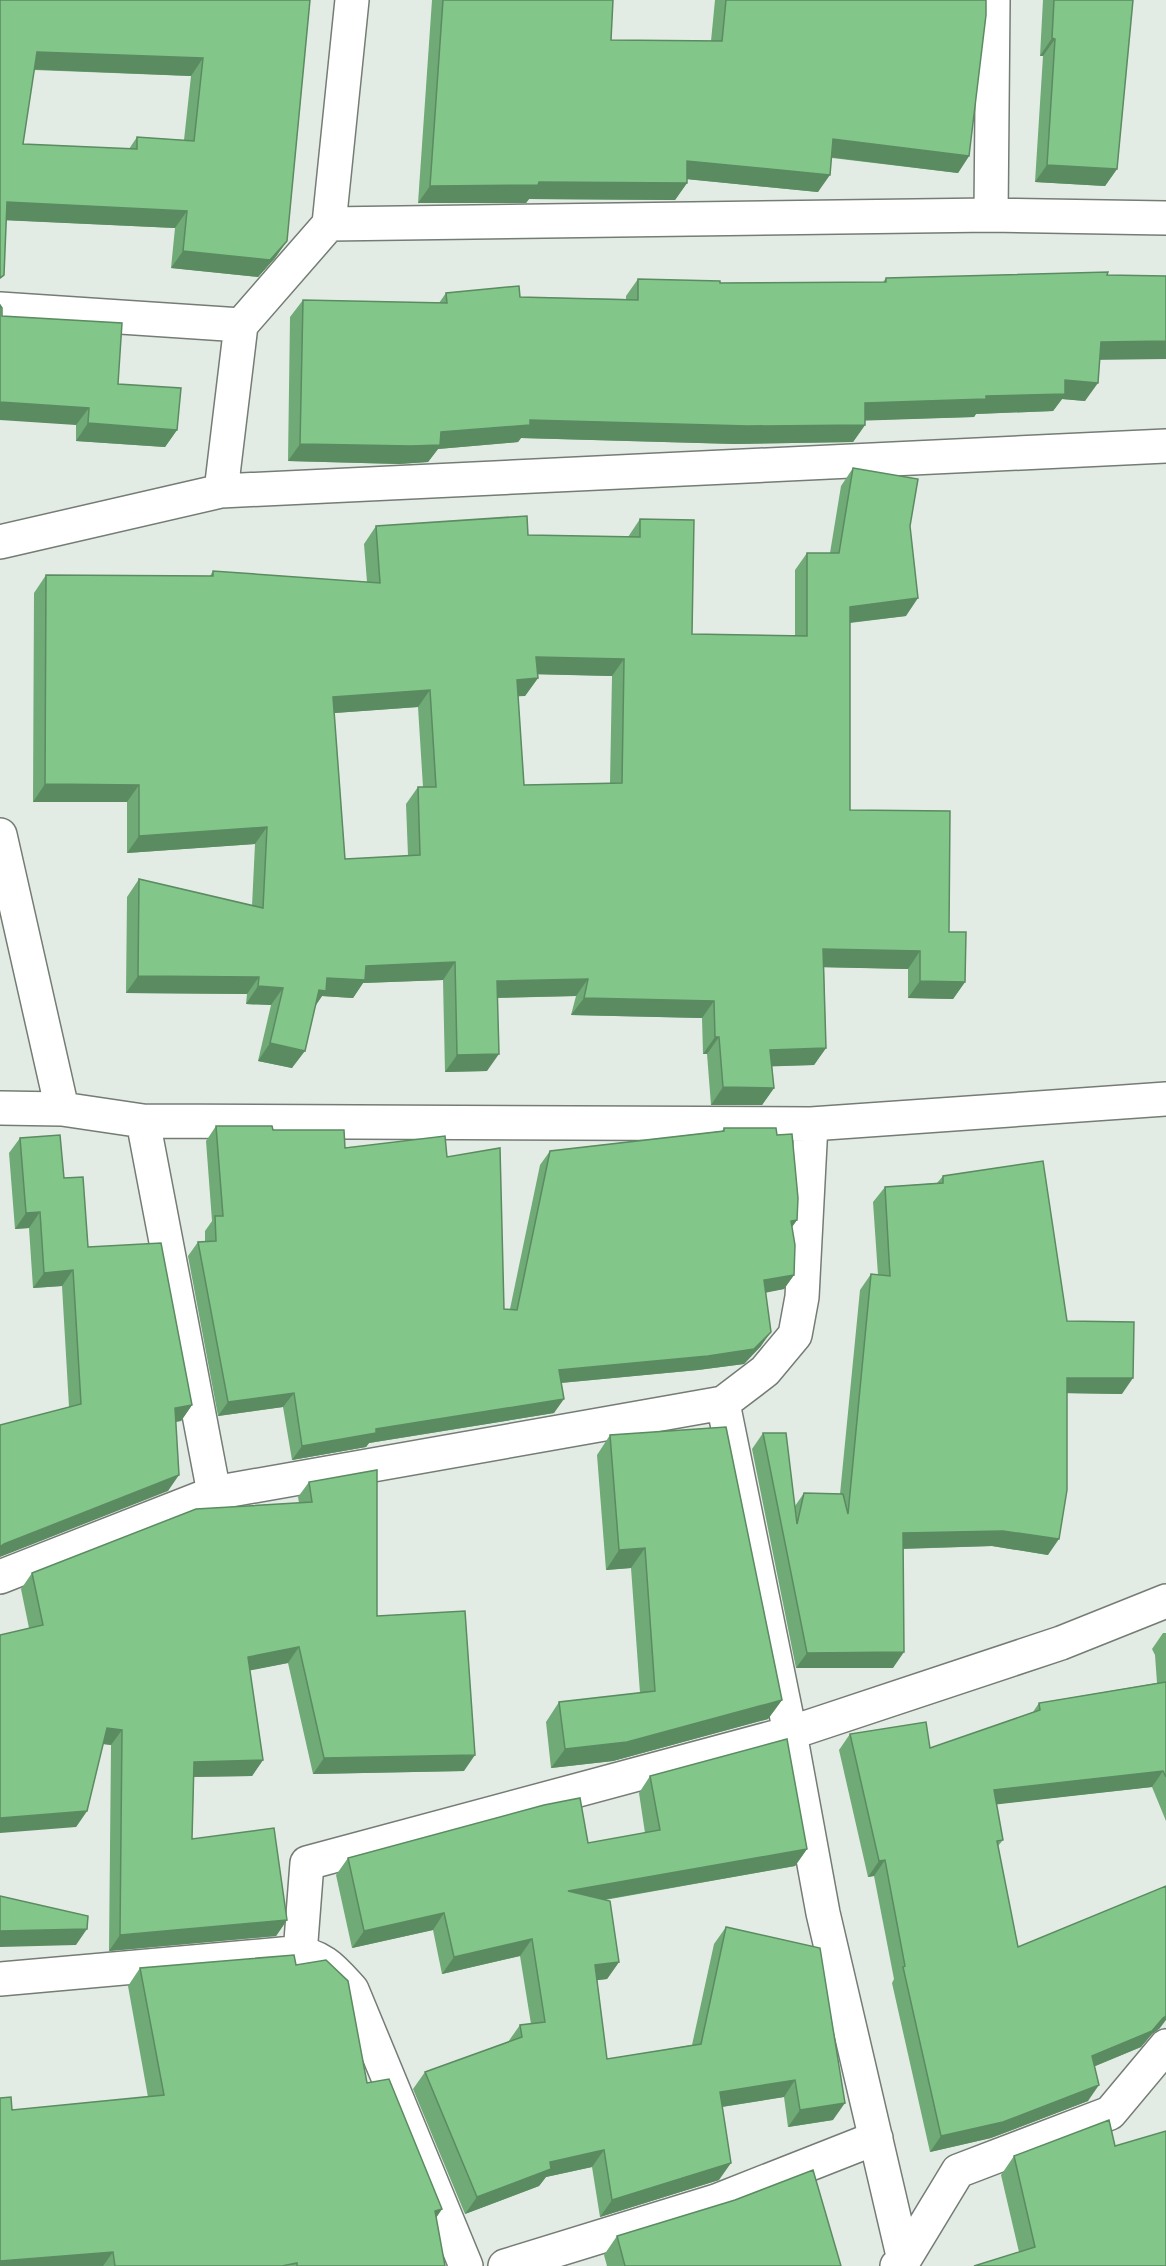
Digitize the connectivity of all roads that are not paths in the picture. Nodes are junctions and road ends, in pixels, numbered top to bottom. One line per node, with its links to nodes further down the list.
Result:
1 (352, 0): 5 (street)
2 (993, 0): 3 (street)
3 (991, 215): 4 (street); 5 (street)
4 (1166, 218)
5 (328, 224): 7 (street)
6 (0, 309): 7 (street)
7 (241, 325): 9 (street)
8 (1166, 447): 9 (street)
9 (221, 491): 10 (street)
10 (0, 542)
11 (0, 835): 14 (street)
12 (1166, 1100): 16 (street)
13 (0, 1108): 14 (street)
14 (62, 1109): 15 (street)
15 (143, 1121): 16 (street); 18 (street)
16 (811, 1124): 17 (street)
17 (723, 1403): 18 (street); 21 (street)
18 (214, 1493): 19 (street)
19 (0, 1577)
20 (1166, 1601): 21 (street)
21 (790, 1732): 22 (street); 25 (street)
22 (300, 1954): 23 (street); 27 (street)
23 (0, 1979)
24 (1166, 2046): 26 (street)
25 (876, 2138): 26 (street); 28 (street)
26 (901, 2263)
27 (466, 2266)
28 (506, 2266)

